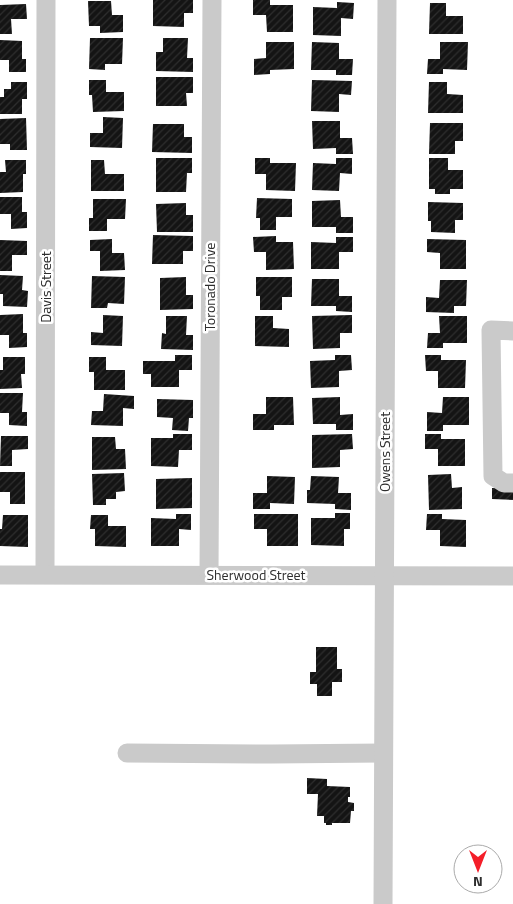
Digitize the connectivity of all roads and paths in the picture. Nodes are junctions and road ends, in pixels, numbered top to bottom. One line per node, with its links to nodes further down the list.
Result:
1 (46, 0): 6 (street, Davis Street)
2 (212, 0): 8 (street, Toronado Drive)
3 (386, 0): 9 (street, Owens Street)
4 (513, 331): 5 (street)
5 (513, 483)
6 (45, 574): 7 (street, Sherwood Street); 8 (street, Sherwood Street)
7 (0, 575)
8 (209, 575): 9 (street, Sherwood Street)
9 (384, 575): 10 (street, Sherwood Street); 12 (street, Owens Street)
10 (513, 576)
11 (127, 753): 12 (street)
12 (383, 753): 13 (street, Owens Street)
13 (383, 904)

